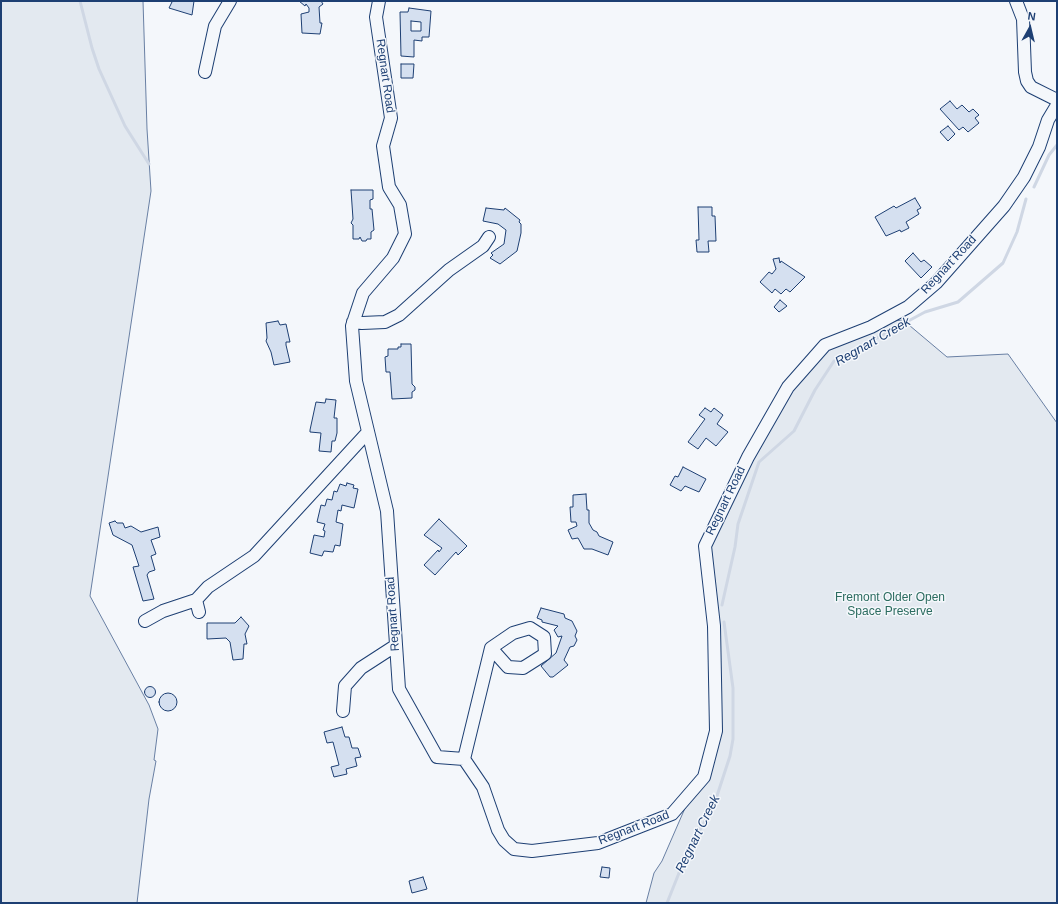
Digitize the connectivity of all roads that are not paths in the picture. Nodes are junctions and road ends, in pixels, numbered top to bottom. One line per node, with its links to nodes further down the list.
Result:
1 (230, 1): 4 (street)
2 (379, 1): 8 (street, Regnart Road)
3 (1016, 1): 5 (street)
4 (205, 72)
5 (1057, 100)
6 (1057, 105): 16 (street, Regnart Road)
7 (489, 237): 8 (street)
8 (353, 322): 9 (street, Regnart Road)
9 (368, 432): 10 (street); 13 (street, Regnart Road)
10 (196, 600): 11 (street); 12 (street)
11 (199, 612)
12 (145, 621)
13 (395, 646): 15 (street); 16 (street, Regnart Road)
14 (491, 648): 16 (street)
15 (343, 711)
16 (464, 759)

